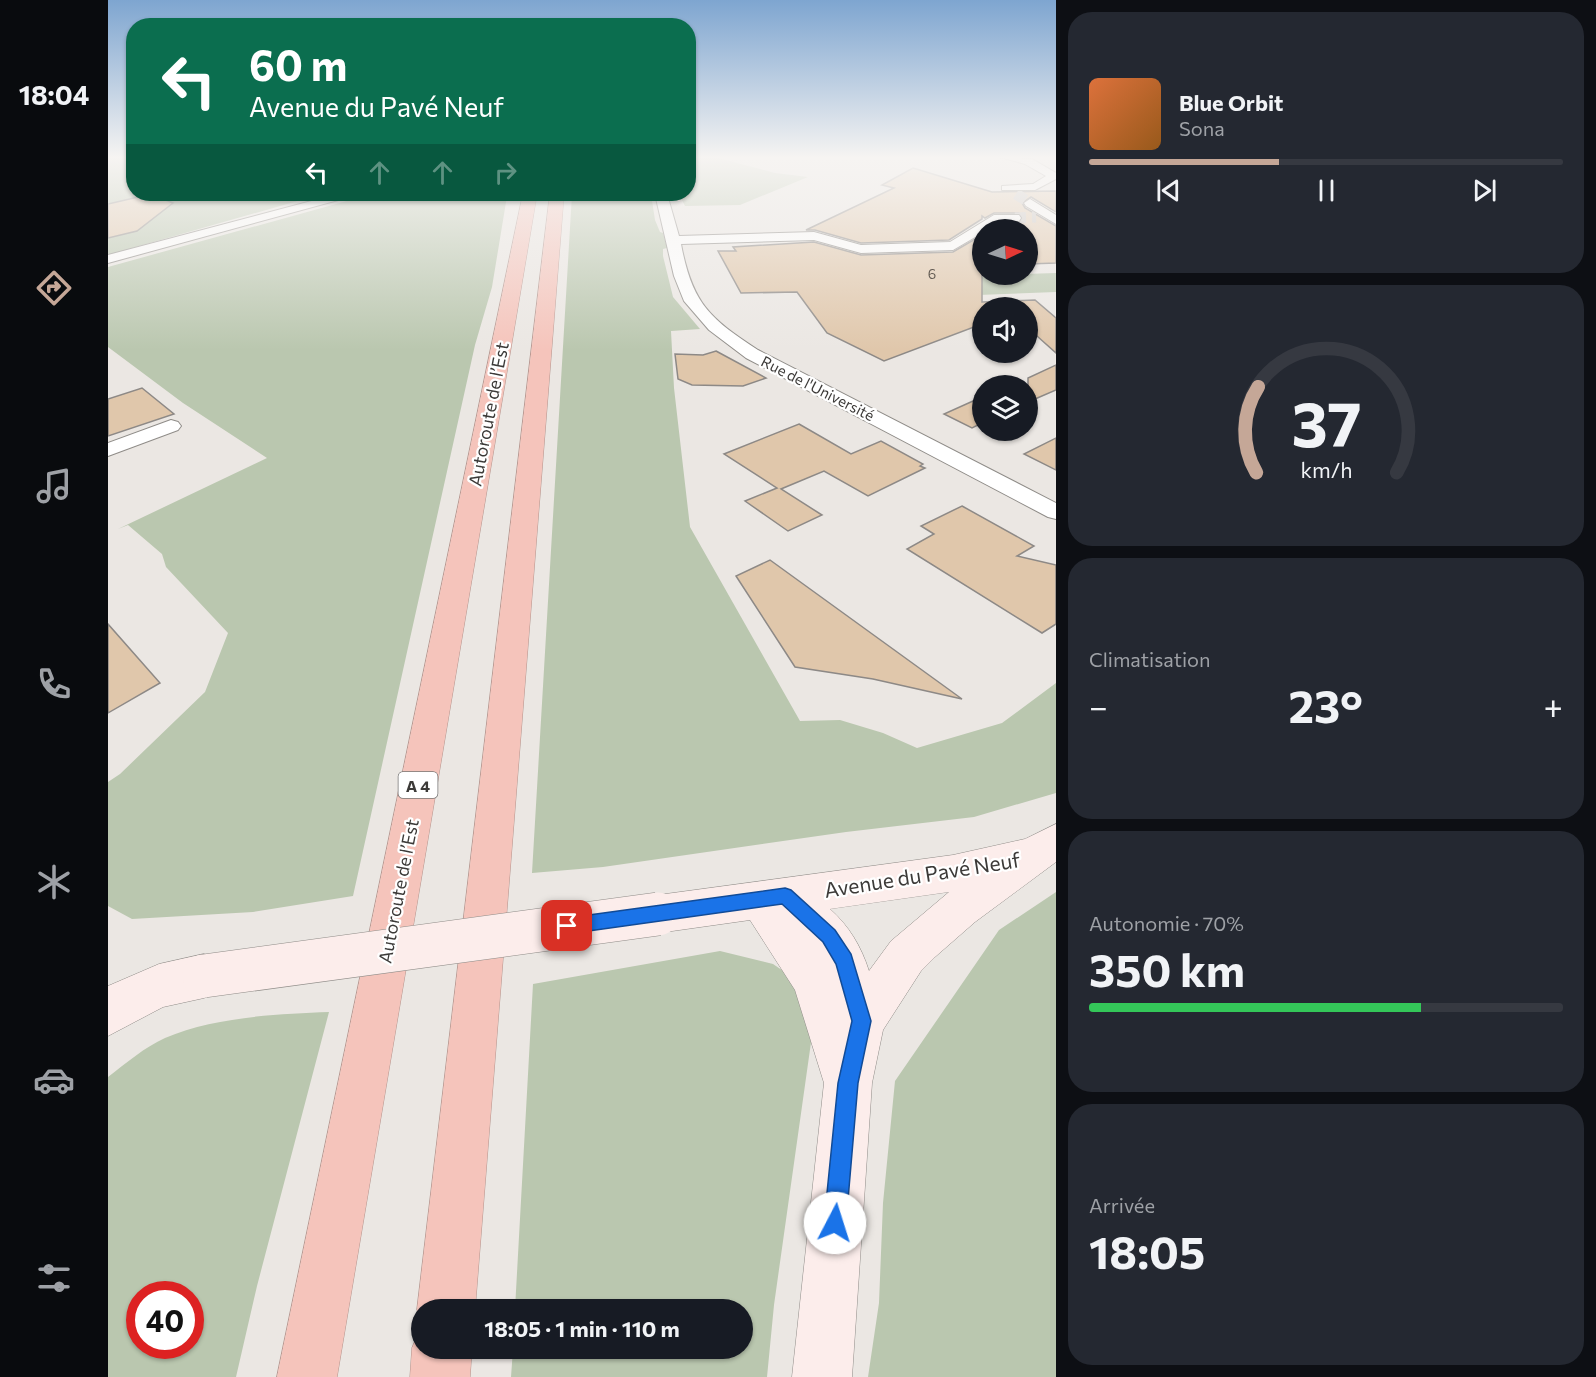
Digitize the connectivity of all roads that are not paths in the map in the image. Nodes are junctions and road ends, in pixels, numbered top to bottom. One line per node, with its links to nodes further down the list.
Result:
1 (247, 221): 7 (street)
2 (525, 221): 18 (highway, Autoroute de l’Est / A 4)
3 (554, 221): 16 (highway)
4 (669, 221): 6 (street, Rue de l'Université)
5 (993, 221): 6 (street)
6 (673, 240): 10 (street, Rue de l'Université)
7 (108, 259)
8 (171, 426): 9 (street)
9 (108, 450)
10 (1056, 512)
11 (1045, 848): 12 (main road, Avenue du Pavé Neuf); 14 (main road)
12 (772, 898): 13 (main road, Avenue du Pavé Neuf, bridge); 14 (main road); 15 (main road)
13 (109, 1008)
14 (862, 1021): 15 (main road)
15 (848, 1083): 20 (main road)
16 (447, 1299)
17 (441, 1359): 19 (highway)
18 (307, 1377)
19 (440, 1377)
20 (822, 1377)

